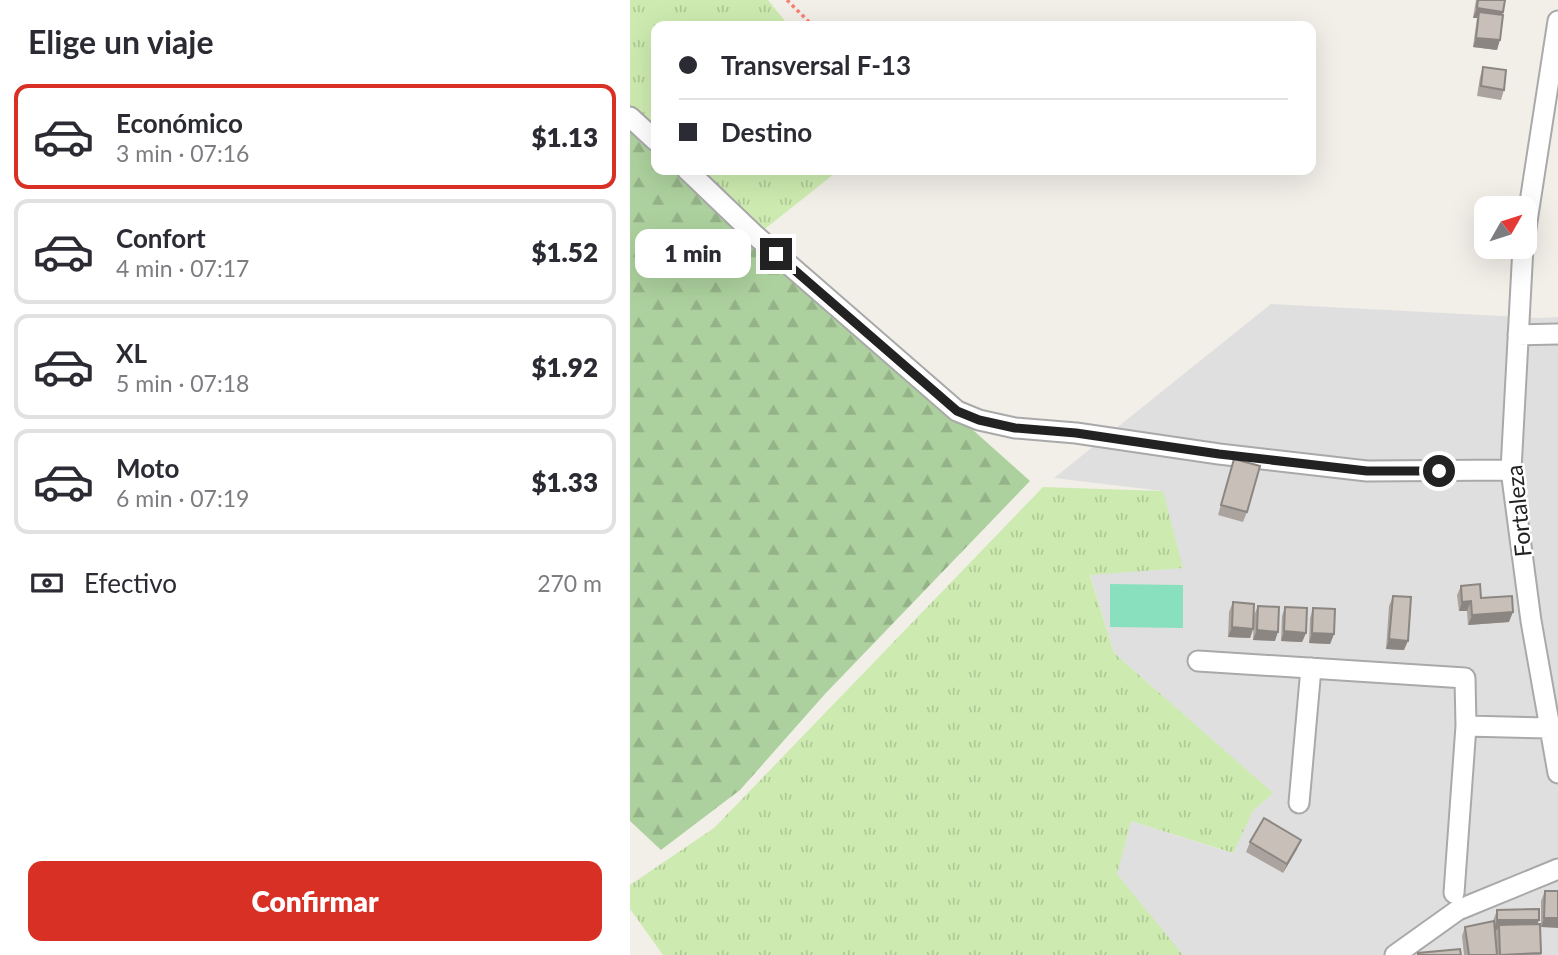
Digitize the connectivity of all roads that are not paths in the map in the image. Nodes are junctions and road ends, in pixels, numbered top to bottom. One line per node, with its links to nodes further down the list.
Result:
1 (1558, 21): 5 (street)
2 (630, 117): 3 (street)
3 (651, 136)
4 (692, 175): 9 (street)
5 (1531, 196)
6 (1522, 259): 8 (street, Fortaleza)
7 (1558, 334): 8 (street)
8 (1518, 335): 9 (street, Fortaleza)
9 (1511, 470): 13 (street, Fortaleza)
10 (1198, 661): 11 (street)
11 (1311, 668): 12 (street); 15 (street)
12 (1466, 726): 13 (street); 17 (street)
13 (1550, 727): 14 (street, Fortaleza)
14 (1558, 773)
15 (1299, 803)
16 (1558, 869): 18 (street)
17 (1454, 893)
18 (1395, 955)

